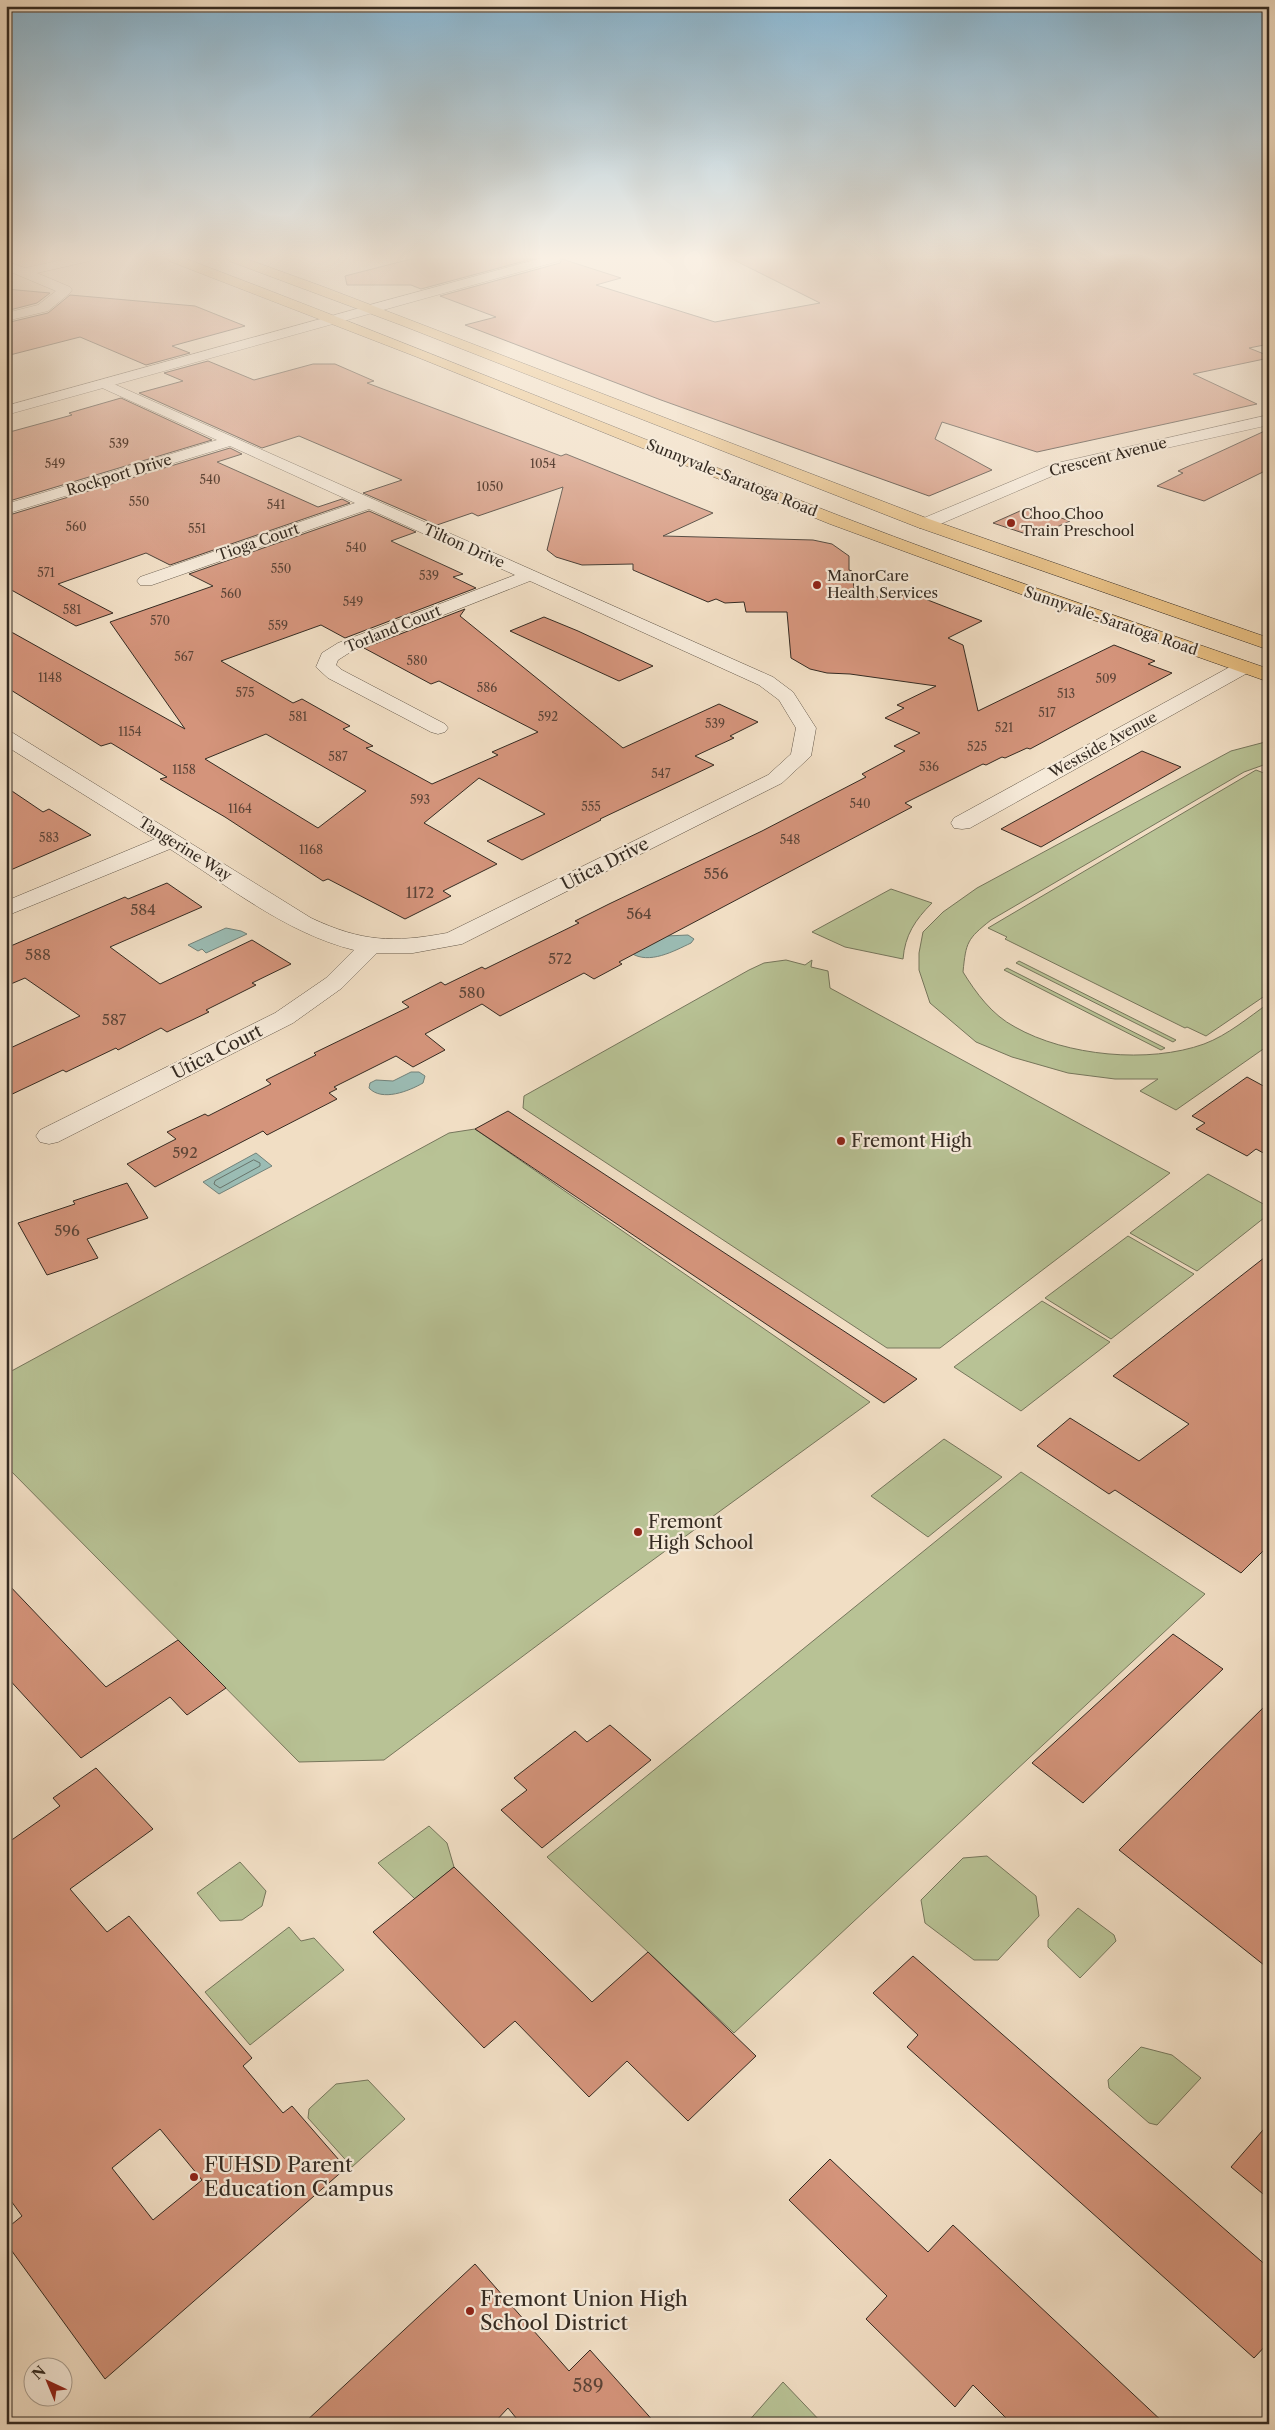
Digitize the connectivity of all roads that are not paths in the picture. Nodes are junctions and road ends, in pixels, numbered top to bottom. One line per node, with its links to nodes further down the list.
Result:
1 (149, 371): 4 (street)
2 (464, 371): 14 (main road, Sunnyvale-Saratoga Road)
3 (531, 371): 10 (main road, Sunnyvale-Saratoga Road)
4 (105, 384): 5 (street); 7 (street, Tilton Drive)
5 (6, 411)
6 (1269, 420): 10 (street, Crescent Avenue)
7 (231, 441): 8 (street, Tilton Drive); 9 (street, Rockport Drive)
8 (370, 503): 11 (street, Tilton Drive); 12 (street, Tioga Court)
9 (6, 509)
10 (925, 524): 13 (main road, Sunnyvale-Saratoga Road)
11 (530, 575): 16 (street, Torland Court); 17 (street, Tilton Drive)
12 (146, 581)
13 (1269, 644)
14 (1244, 667): 15 (main road, Sunnyvale-Saratoga Road); 19 (street, Westside Avenue)
15 (1269, 676)
16 (438, 728)
17 (806, 728): 22 (street, Utica Drive)
18 (6, 737): 20 (street, Tangerine Way)
19 (962, 823)
20 (172, 840): 21 (street); 22 (street, Tangerine Way)
21 (6, 908)
22 (370, 947): 23 (street, Utica Court)
23 (49, 1136)

